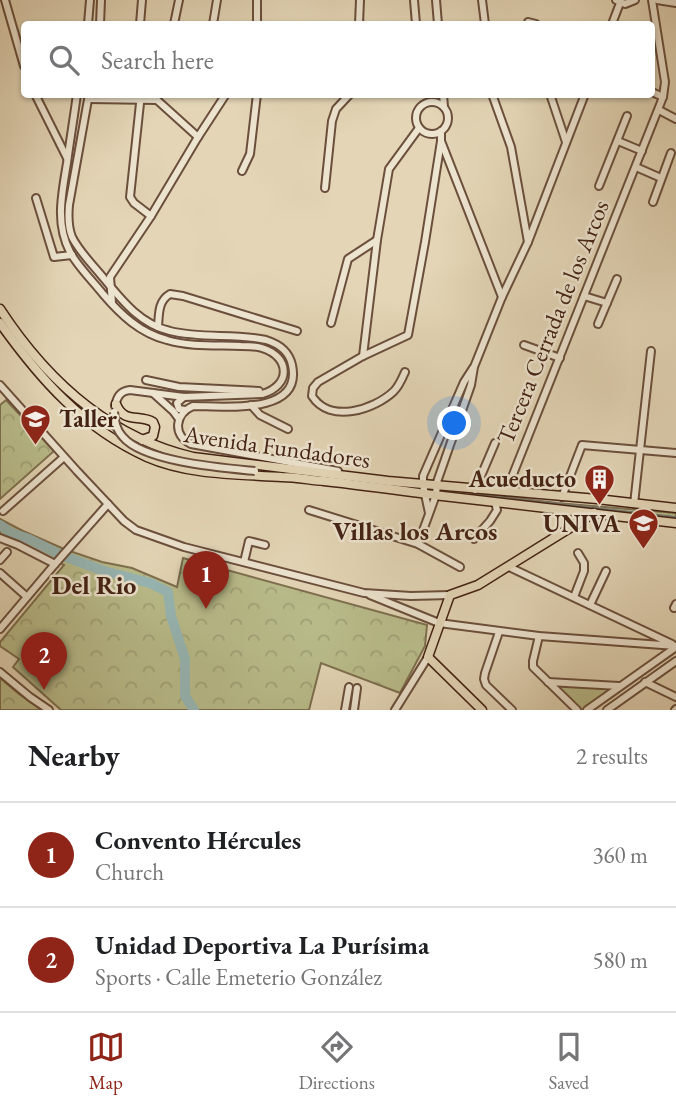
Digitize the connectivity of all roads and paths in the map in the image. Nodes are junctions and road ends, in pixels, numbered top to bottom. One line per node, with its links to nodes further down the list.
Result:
1 (5, 0): 27 (street)
2 (90, 0): 16 (street)
3 (101, 0): 17 (street)
4 (142, 0): 18 (street)
5 (179, 0): 19 (street)
6 (218, 0): 20 (street)
7 (257, 0): 21 (street)
8 (360, 0): 22 (street)
9 (414, 0): 23 (street)
10 (436, 0): 24 (street)
11 (482, 0): 25 (street)
12 (635, 0): 14 (street)
13 (654, 0): 15 (street); 29 (street, Tercera Cerrada de los Arcos)
14 (618, 2): 26 (street)
15 (676, 3)
16 (88, 21)
17 (100, 21)
18 (140, 21)
19 (175, 21)
20 (214, 21)
21 (257, 21)
22 (359, 21)
23 (416, 21)
24 (438, 21)
25 (485, 21)
26 (613, 21)
27 (21, 56)
28 (655, 93): 29 (street)
29 (663, 97): 45 (street, Tercera Cerrada de los Arcos)
30 (37, 98): 56 (street)
31 (76, 98): 56 (street)
32 (89, 98): 68 (street)
33 (143, 98): 64 (street)
34 (159, 98): 50 (street)
35 (220, 98): 50 (street)
36 (257, 98): 58 (street)
37 (346, 98): 61 (street)
38 (423, 98): 43 (street)
39 (443, 98): 44 (street)
40 (493, 98): 66 (street)
41 (551, 98): 53 (street)
42 (583, 98): 53 (street)
43 (424, 103): 44 (street); 48 (street)
44 (444, 107): 49 (street)
45 (659, 110): 47 (street); 54 (street, Tercera Cerrada de los Arcos)
46 (627, 116): 52 (street)
47 (676, 119)
48 (419, 128): 49 (street); 65 (street)
49 (441, 131): 51 (street)
50 (198, 137): 64 (street)
51 (441, 141): 73 (street); 85 (street)
52 (618, 141): 54 (street); 60 (street)
53 (566, 142): 66 (street)
54 (642, 151): 57 (street, Tercera Cerrada de los Arcos)
55 (671, 153): 59 (street)
56 (67, 159): 67 (street)
57 (636, 167): 59 (street); 72 (street, Tercera Cerrada de los Arcos)
58 (242, 171)
59 (661, 178): 63 (street)
60 (599, 186)
61 (326, 188)
62 (36, 198): 67 (street)
63 (653, 202)
64 (151, 216): 70 (street)
65 (377, 240): 79 (street); 85 (street)
66 (528, 242): 73 (street)
67 (72, 255): 71 (street)
68 (105, 279): 70 (street); 71 (street)
69 (617, 279): 76 (street)
70 (110, 287): 74 (street); 75 (street)
71 (99, 288): 75 (street)
72 (584, 296): 76 (street); 86 (street, Tercera Cerrada de los Arcos)
73 (502, 297): 87 (street)
74 (120, 298): 75 (street); 81 (street)
75 (111, 300): 91 (street)
76 (607, 303): 80 (street)
77 (0, 309): 99 (main road, Avenida Fundadores)
78 (0, 323): 104 (main road, Avenida Fundadores)
79 (331, 323)
80 (598, 324)
81 (158, 327): 82 (street); 94 (street)
82 (297, 331)
83 (524, 345): 86 (street)
84 (651, 351): 101 (street)
85 (363, 356): 88 (street)
86 (561, 358): 107 (street, Tercera Cerrada de los Arcos)
87 (474, 367): 106 (street); 106 (street)
88 (405, 372)
89 (146, 380): 91 (street)
90 (0, 385): 103 (street)
91 (271, 391): 93 (street)
92 (153, 393): 93 (street); 95 (street); 97 (street)
93 (184, 397): 96 (street)
94 (251, 405): 96 (street); 98 (street)
95 (115, 408): 99 (main road); 104 (street, bridge)
96 (185, 410): 97 (street)
97 (178, 419): 105 (street)
98 (288, 429)
99 (140, 440): 105 (main road, Avenida Fundadores)
100 (495, 443): 108 (street)
101 (640, 450): 102 (street); 109 (street); 113 (street)
102 (676, 453)
103 (64, 457): 112 (street); 116 (street)
104 (282, 477): 106 (main road, Avenida Fundadores)
105 (388, 481): 106 (main road, Avenida Fundadores)
106 (430, 491): 108 (main road); 117 (street); 117 (street)
107 (506, 492): 108 (main road); 109 (main road)
108 (473, 493): 111 (main road)
109 (562, 497): 110 (main road)
110 (597, 499): 113 (main road); 118 (main road)
111 (495, 502): 118 (main road); 121 (street)
112 (108, 504): 127 (street); 128 (street)
113 (634, 504): 114 (main road)
114 (676, 508)
115 (309, 510): 122 (street)
116 (3, 511)
117 (429, 513): 122 (street)
118 (594, 513): 119 (main road); 130 (main road)
119 (676, 523)
120 (0, 538): 127 (street)
121 (474, 539)
122 (418, 544): 129 (street)
123 (265, 545): 128 (street)
124 (7, 552): 126 (street)
125 (578, 553): 136 (street)
126 (0, 560)
127 (56, 562): 135 (street)
128 (244, 562): 133 (street)
129 (460, 567)
130 (509, 567): 134 (main road); 136 (street)
131 (606, 571): 137 (street)
132 (0, 573): 135 (street)
133 (364, 593): 134 (street); 138 (street)
134 (450, 594): 138 (main road)
135 (26, 596): 139 (street)
136 (574, 597): 137 (street)
137 (590, 605): 142 (street)
138 (439, 623): 140 (street); 143 (main road)
139 (0, 629)
140 (499, 632): 141 (street); 157 (street)
141 (540, 636): 142 (street); 146 (street)
142 (676, 646): 148 (street)
143 (428, 657): 152 (street); 156 (main road)
144 (676, 661): 147 (street)
145 (0, 672): 153 (street)
146 (547, 682): 148 (street); 158 (street)
147 (645, 682): 151 (street); 160 (street)
148 (619, 686): 159 (street)
149 (349, 687): 154 (street)
150 (357, 688): 155 (street)
151 (676, 697)
152 (399, 709)
153 (49, 710)
154 (345, 710)
155 (354, 710)
156 (482, 710)
157 (512, 710)
158 (577, 710)
159 (587, 710)
160 (607, 710)

